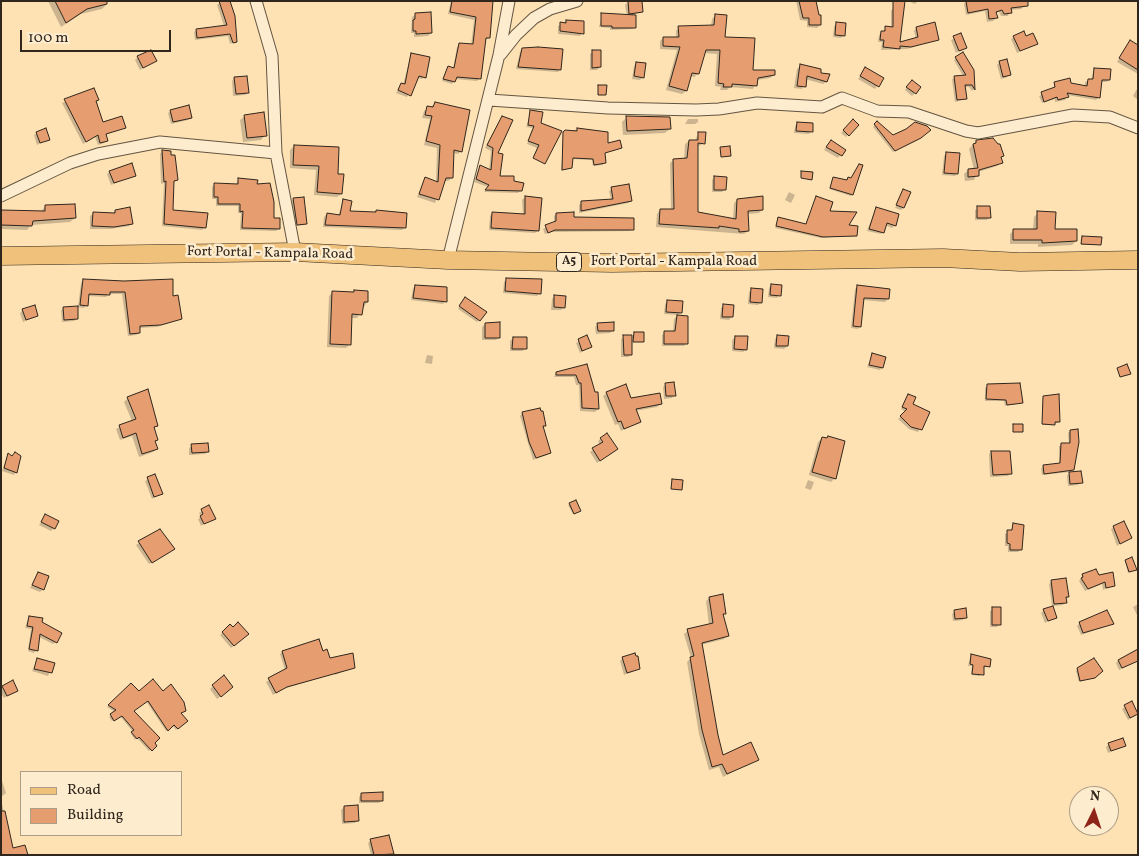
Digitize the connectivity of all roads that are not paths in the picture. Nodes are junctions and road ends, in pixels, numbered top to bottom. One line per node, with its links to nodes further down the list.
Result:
1 (256, 1): 7 (street)
2 (509, 1): 4 (street)
3 (577, 1): 4 (street)
4 (499, 55): 5 (street)
5 (488, 100): 6 (street); 11 (street)
6 (1138, 128)
7 (276, 154): 8 (street); 9 (street)
8 (1, 196)
9 (295, 252): 10 (main road, Fort Portal - Kampala Road / A5); 11 (main road, Fort Portal - Kampala Road / A5)
10 (1, 256)
11 (448, 260): 12 (main road, Fort Portal - Kampala Road / A5)
12 (1138, 260)

